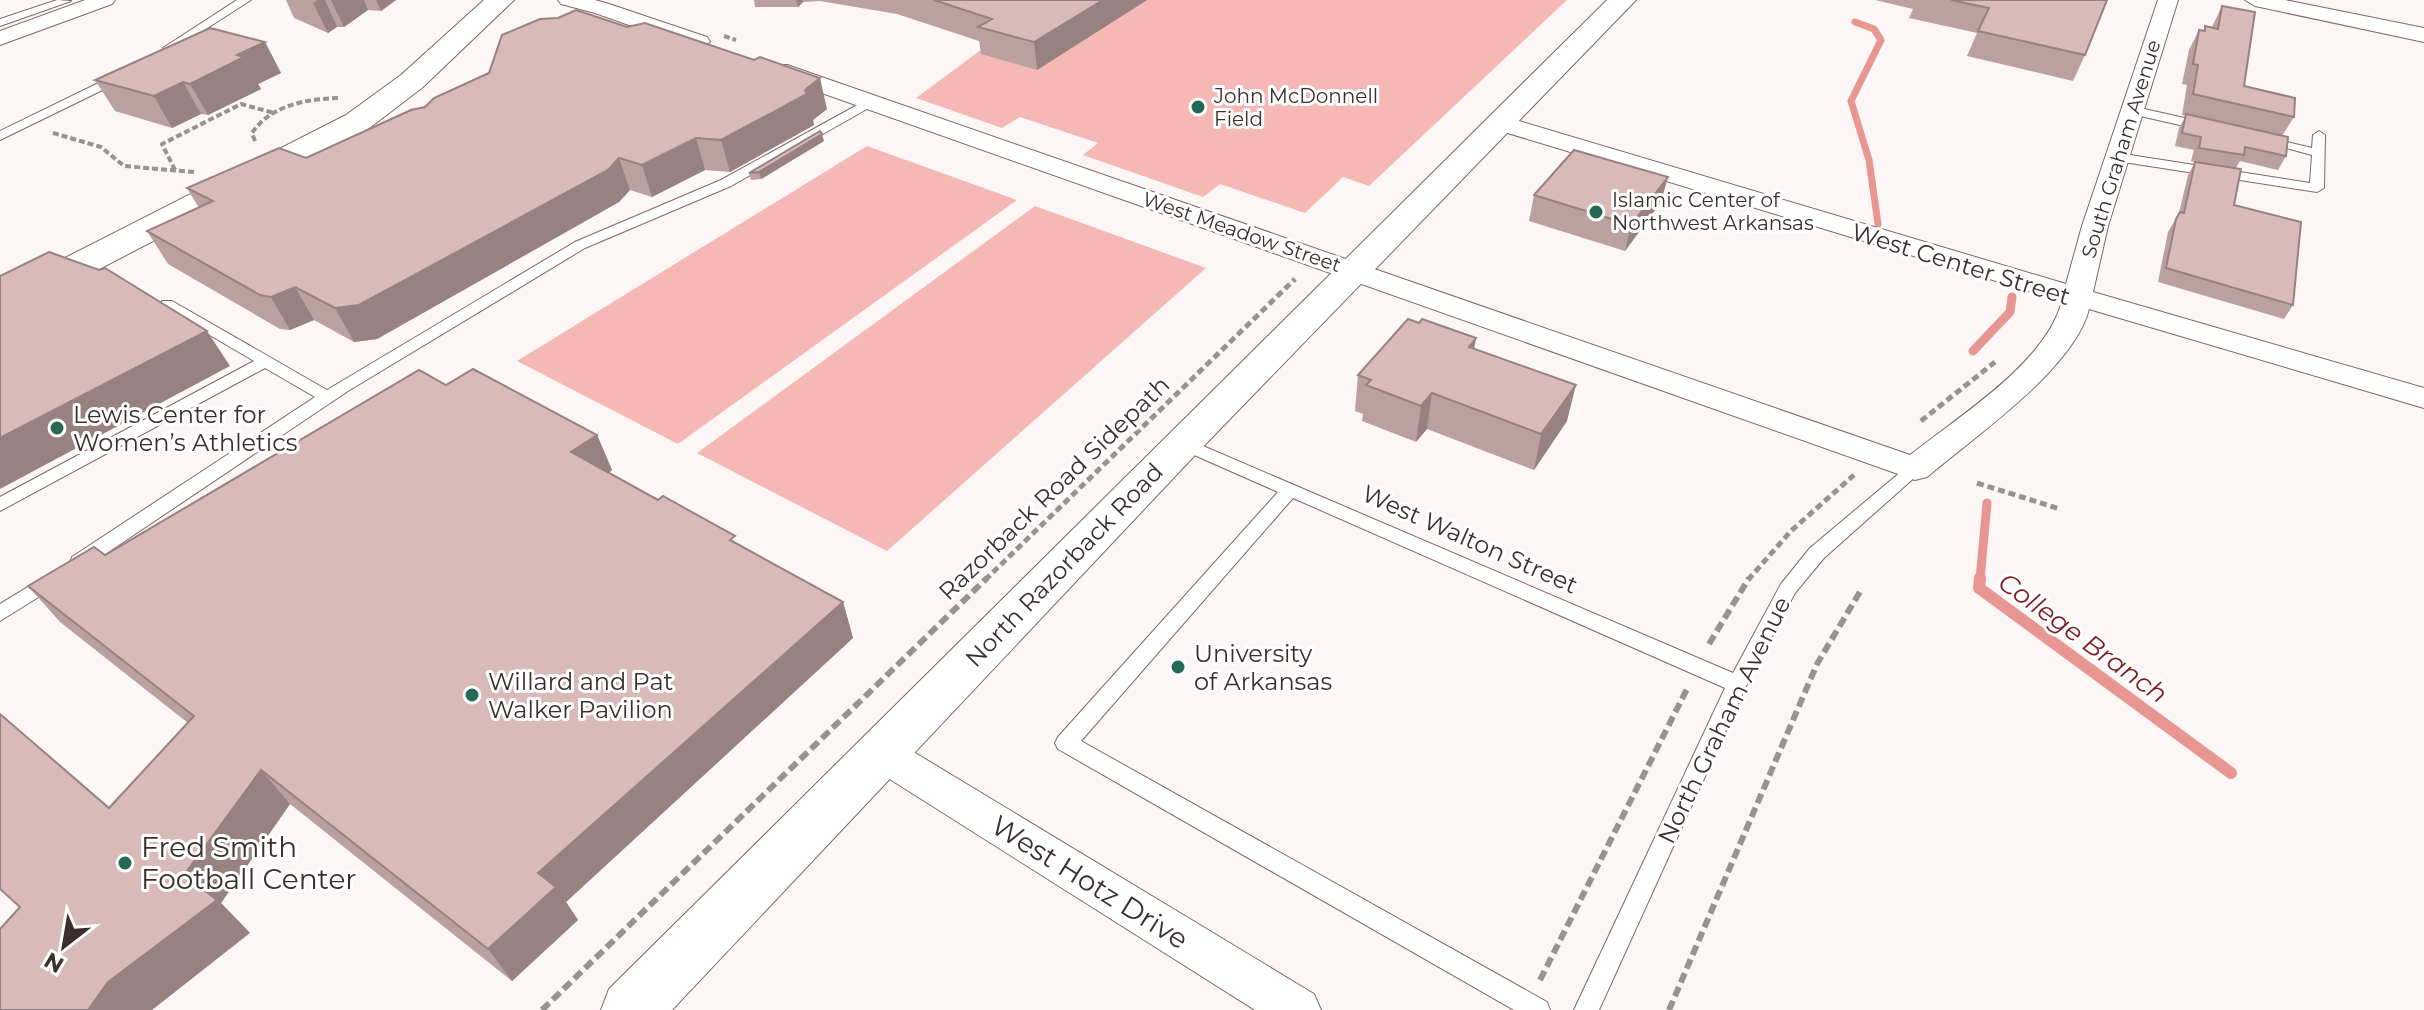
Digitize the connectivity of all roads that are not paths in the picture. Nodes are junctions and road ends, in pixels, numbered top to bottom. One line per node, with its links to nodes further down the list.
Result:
1 (105, 0): 11 (street)
2 (245, 0): 13 (lane)
3 (500, 0): 28 (main road)
4 (568, 0): 12 (street)
5 (1622, 0): 18 (main road, North Razorback Road)
6 (2168, 0): 17 (street, South Graham Avenue)
7 (2255, 0): 10 (street)
8 (65, 1): 9 (lane)
9 (0, 23)
10 (2424, 35)
11 (0, 38)
12 (721, 50)
13 (161, 53)
14 (765, 65): 16 (street, West Meadow Street)
15 (133, 69): 21 (lane)
16 (870, 102): 25 (street, West Meadow Street); 30 (lane)
17 (2131, 110): 19 (lane); 24 (street, South Graham Avenue)
18 (1500, 123): 25 (main road, North Razorback Road); 26 (street, West Center Street)
19 (2225, 132)
20 (2319, 135): 23 (lane)
21 (0, 136)
22 (2256, 139): 23 (lane)
23 (2318, 153): 24 (lane)
24 (2117, 157): 26 (street, South Graham Avenue)
25 (1353, 271): 32 (main road, North Razorback Road); 33 (street, West Meadow Street)
26 (2075, 298): 31 (street, West Center Street); 33 (street, North Graham Avenue)
27 (167, 304): 29 (lane)
28 (0, 306)
29 (264, 362): 30 (lane); 35 (lane)
30 (327, 397): 36 (lane)
31 (2424, 398)
32 (1182, 443): 34 (lane, West Walton Street); 38 (main road, North Razorback Road)
33 (1915, 469): 37 (lane, North Graham Avenue)
34 (1290, 490): 37 (lane, West Walton Street); 41 (lane)
35 (0, 505)
36 (0, 614)
37 (1737, 684): 42 (lane, North Graham Avenue)
38 (883, 754): 39 (main road, North Razorback Road); 40 (street, West Hotz Drive)
39 (631, 1010)
40 (1297, 1010)
41 (1538, 1010)
42 (1586, 1010)

